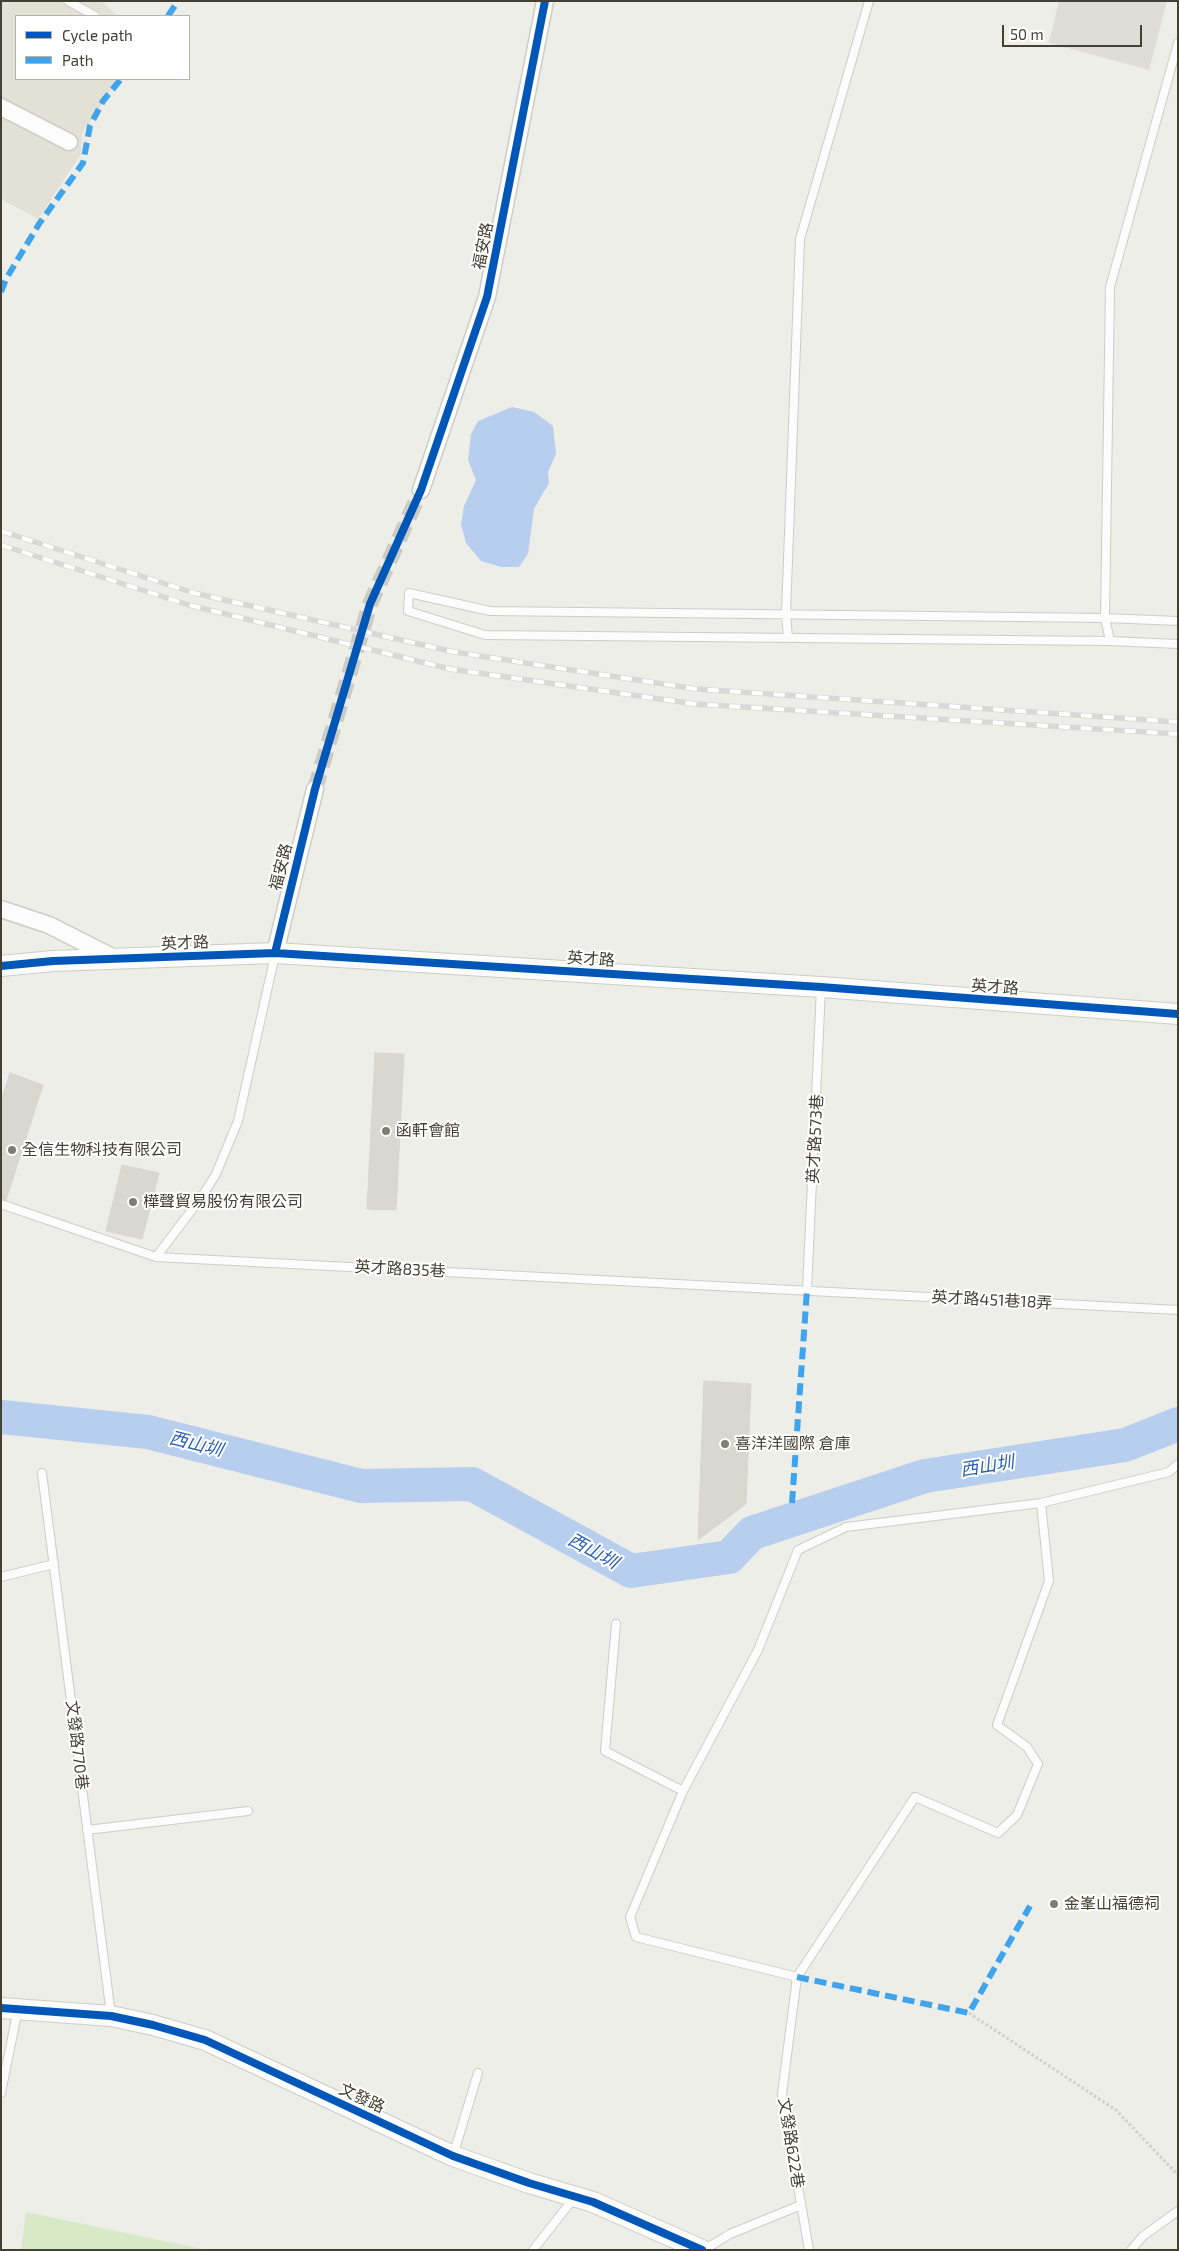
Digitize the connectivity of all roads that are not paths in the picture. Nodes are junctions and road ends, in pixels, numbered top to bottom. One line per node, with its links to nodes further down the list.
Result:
1 (68, 1): 4 (lane)
2 (545, 1): 8 (street, 福安路)
3 (869, 1): 9 (lane)
4 (93, 15)
5 (1178, 43): 10 (lane)
6 (1, 107): 7 (street)
7 (69, 142)
8 (421, 490)
9 (786, 613): 10 (lane); 12 (lane); 12 (lane)
10 (1105, 618): 11 (lane); 13 (lane)
11 (1178, 621)
12 (788, 638): 13 (lane)
13 (1110, 641): 14 (lane)
14 (1178, 644)
15 (315, 789): 17 (street, 福安路)
16 (1, 909): 18 (street)
17 (275, 952): 18 (street, 英才路); 20 (street, 英才路); 23 (lane, 福安路)
18 (116, 960): 19 (street, 英才路)
19 (1, 966)
20 (822, 987): 21 (street, 英才路); 24 (lane, 英才路573巷)
21 (1178, 1014)
22 (1, 1204): 23 (lane, 英才路835巷)
23 (156, 1257): 24 (lane, 英才路835巷)
24 (807, 1290): 25 (lane, 英才路451巷18弄)
25 (1178, 1310)
26 (1178, 1464): 28 (lane)
27 (42, 1473): 29 (lane, 文發路770巷)
28 (1041, 1503): 32 (lane); 35 (lane)
29 (54, 1564): 30 (lane); 34 (lane, 文發路770巷)
30 (1, 1577)
31 (616, 1624): 32 (lane)
32 (683, 1791): 35 (lane)
33 (248, 1811): 34 (lane)
34 (87, 1830): 37 (lane, 文發路770巷)
35 (797, 1977): 42 (lane, 文發路622巷)
36 (9, 2009): 37 (street, 文發路); 39 (lane)
37 (111, 2016): 40 (street, 文發路)
38 (478, 2073): 40 (lane)
39 (1, 2093)
40 (453, 2156): 41 (street, 文發路)
41 (575, 2197): 44 (lane); 45 (street, 文發路)
42 (801, 2205): 45 (lane); 46 (lane, 文發路622巷)
43 (1178, 2211): 47 (lane)
44 (533, 2250)
45 (703, 2250)
46 (809, 2250)
47 (1131, 2250)

